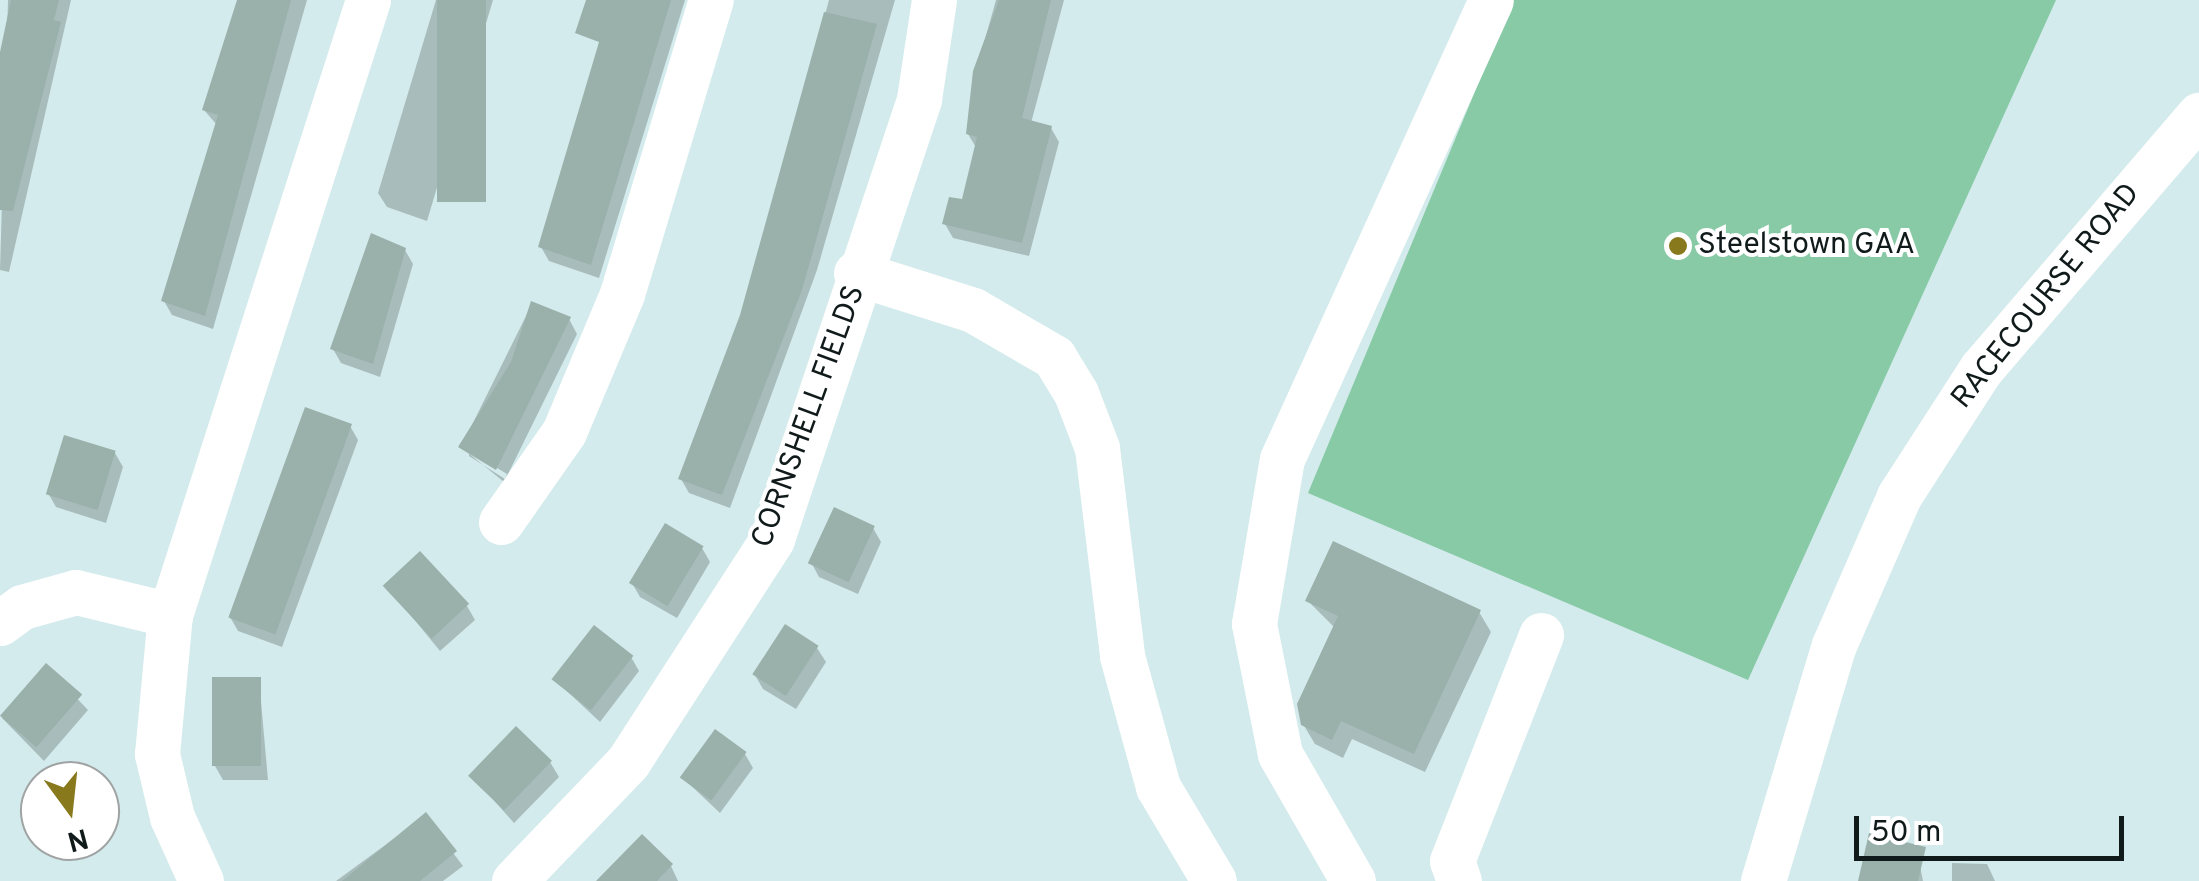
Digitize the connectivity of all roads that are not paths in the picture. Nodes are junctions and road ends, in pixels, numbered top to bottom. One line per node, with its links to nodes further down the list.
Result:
1 (368, 0): 8 (street)
2 (711, 0): 7 (street)
3 (934, 0): 6 (street)
4 (1491, 0): 14 (street)
5 (2199, 115): 16 (street, RACECOURSE ROAD)
6 (856, 273): 12 (street, CORNSHELL FIELDS); 13 (street, CORNSHELL FIELDS)
7 (501, 522)
8 (170, 615): 9 (street); 11 (street)
9 (0, 623)
10 (1541, 635): 15 (street)
11 (202, 881)
12 (514, 881)
13 (1214, 881)
14 (1353, 881)
15 (1459, 881)
16 (1763, 881)

